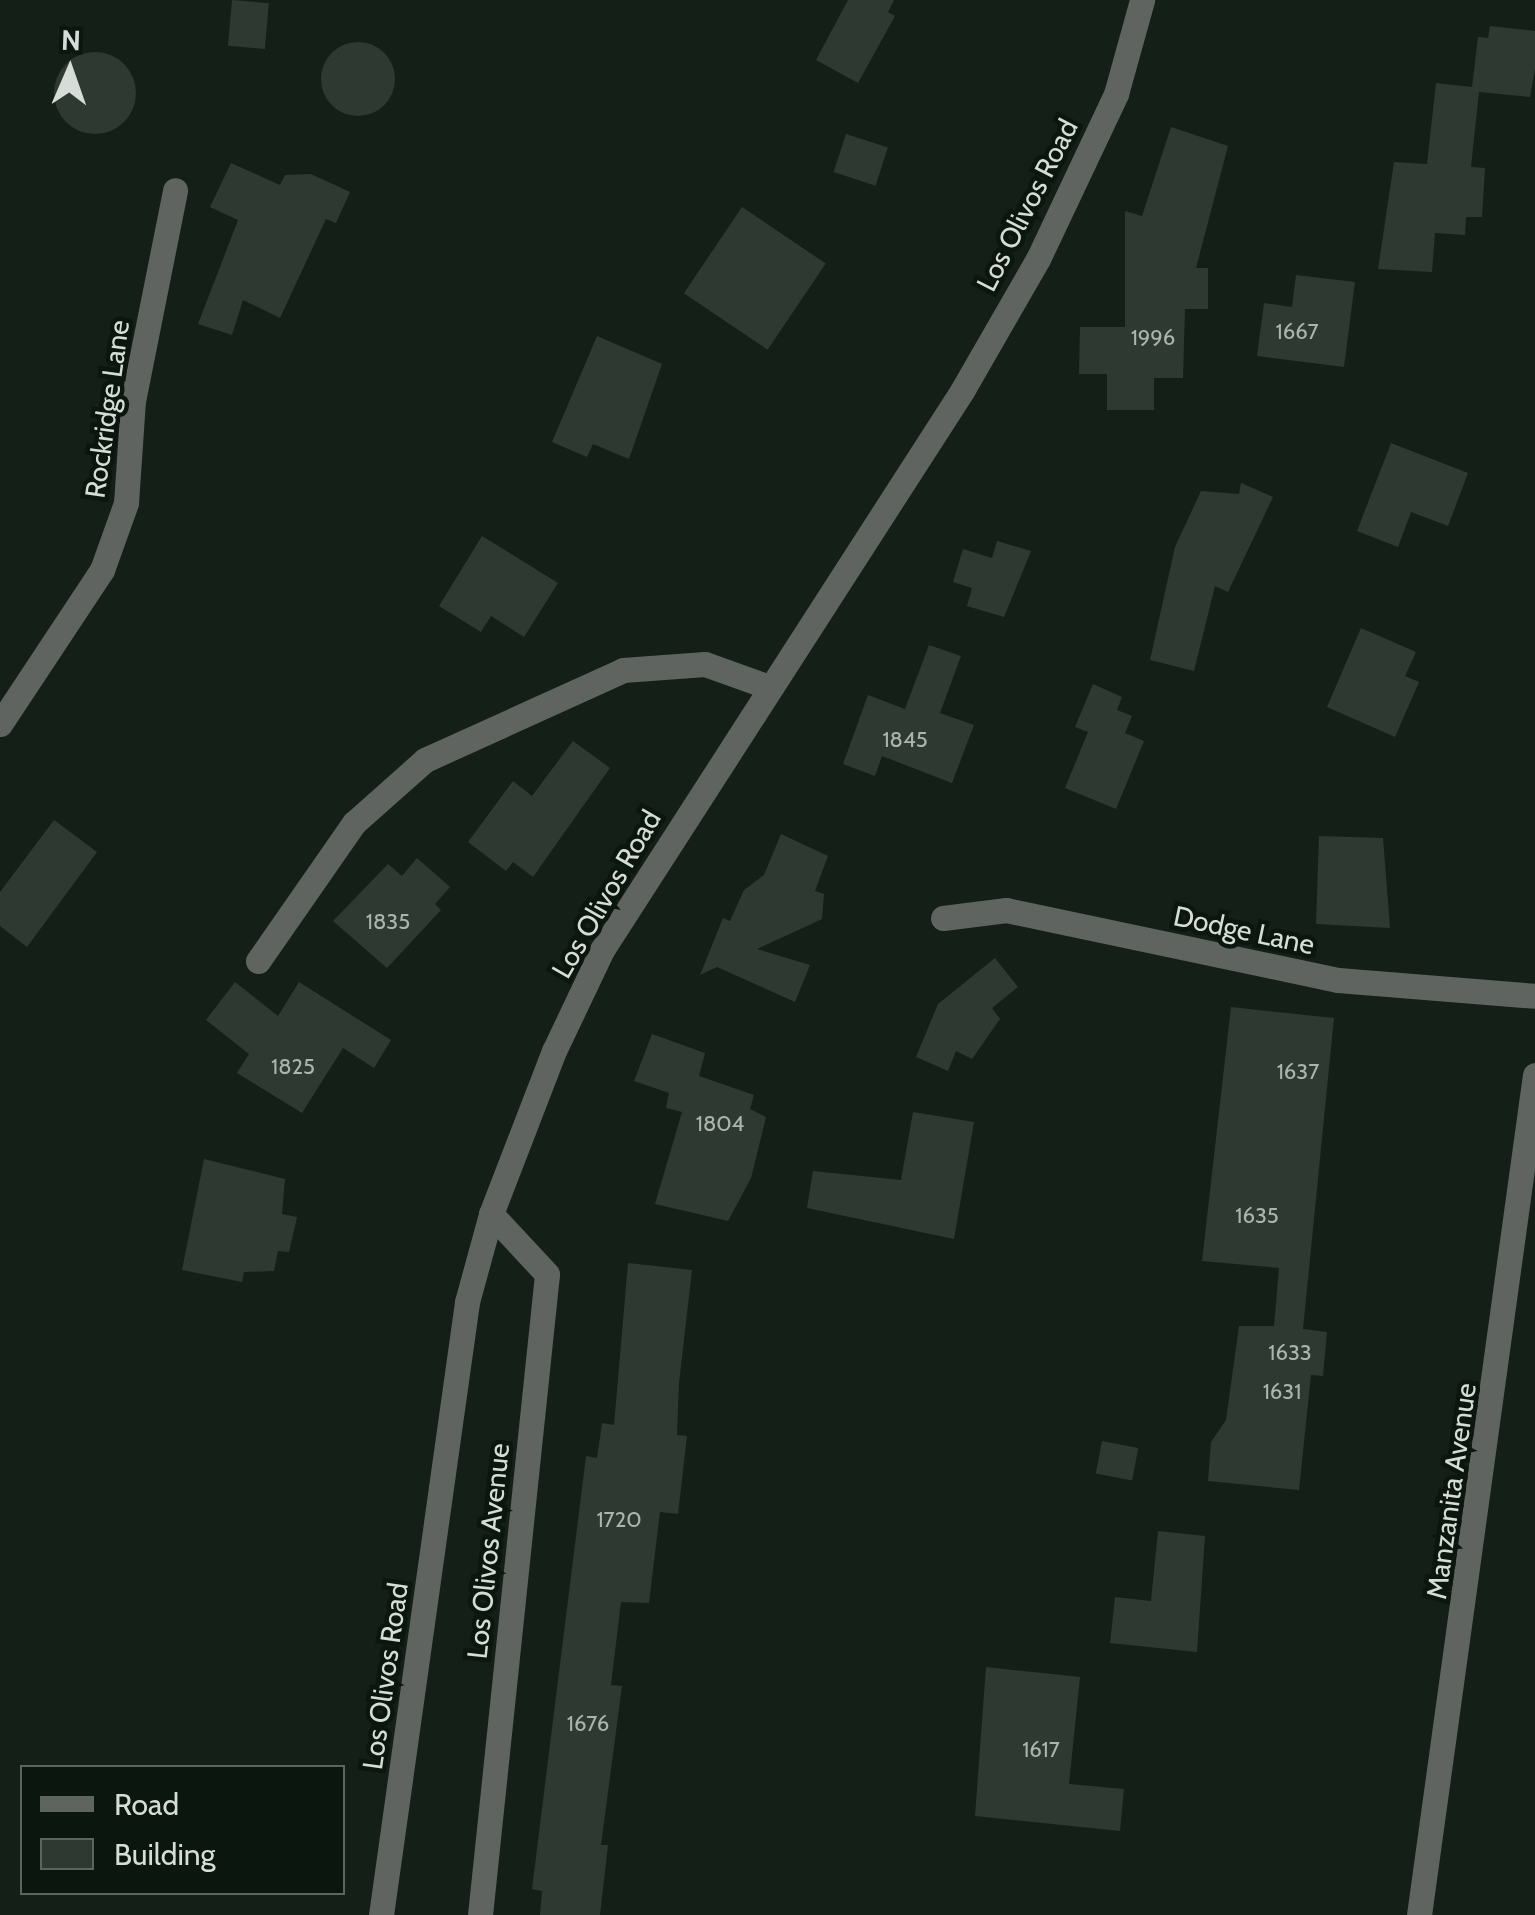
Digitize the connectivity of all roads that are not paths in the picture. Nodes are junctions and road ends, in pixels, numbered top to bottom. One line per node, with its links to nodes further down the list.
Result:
1 (1142, 0): 3 (street, Los Olivos Road)
2 (174, 190): 4 (street, Rockridge Lane)
3 (769, 687): 6 (street); 9 (street, Los Olivos Road)
4 (0, 724)
5 (943, 918): 7 (street, Dodge Lane)
6 (258, 961)
7 (1535, 996)
8 (1535, 1074): 12 (street, Manzanita Avenue)
9 (491, 1214): 10 (street, Los Olivos Road); 11 (street, Los Olivos Avenue)
10 (381, 1915)
11 (480, 1915)
12 (1419, 1915)

